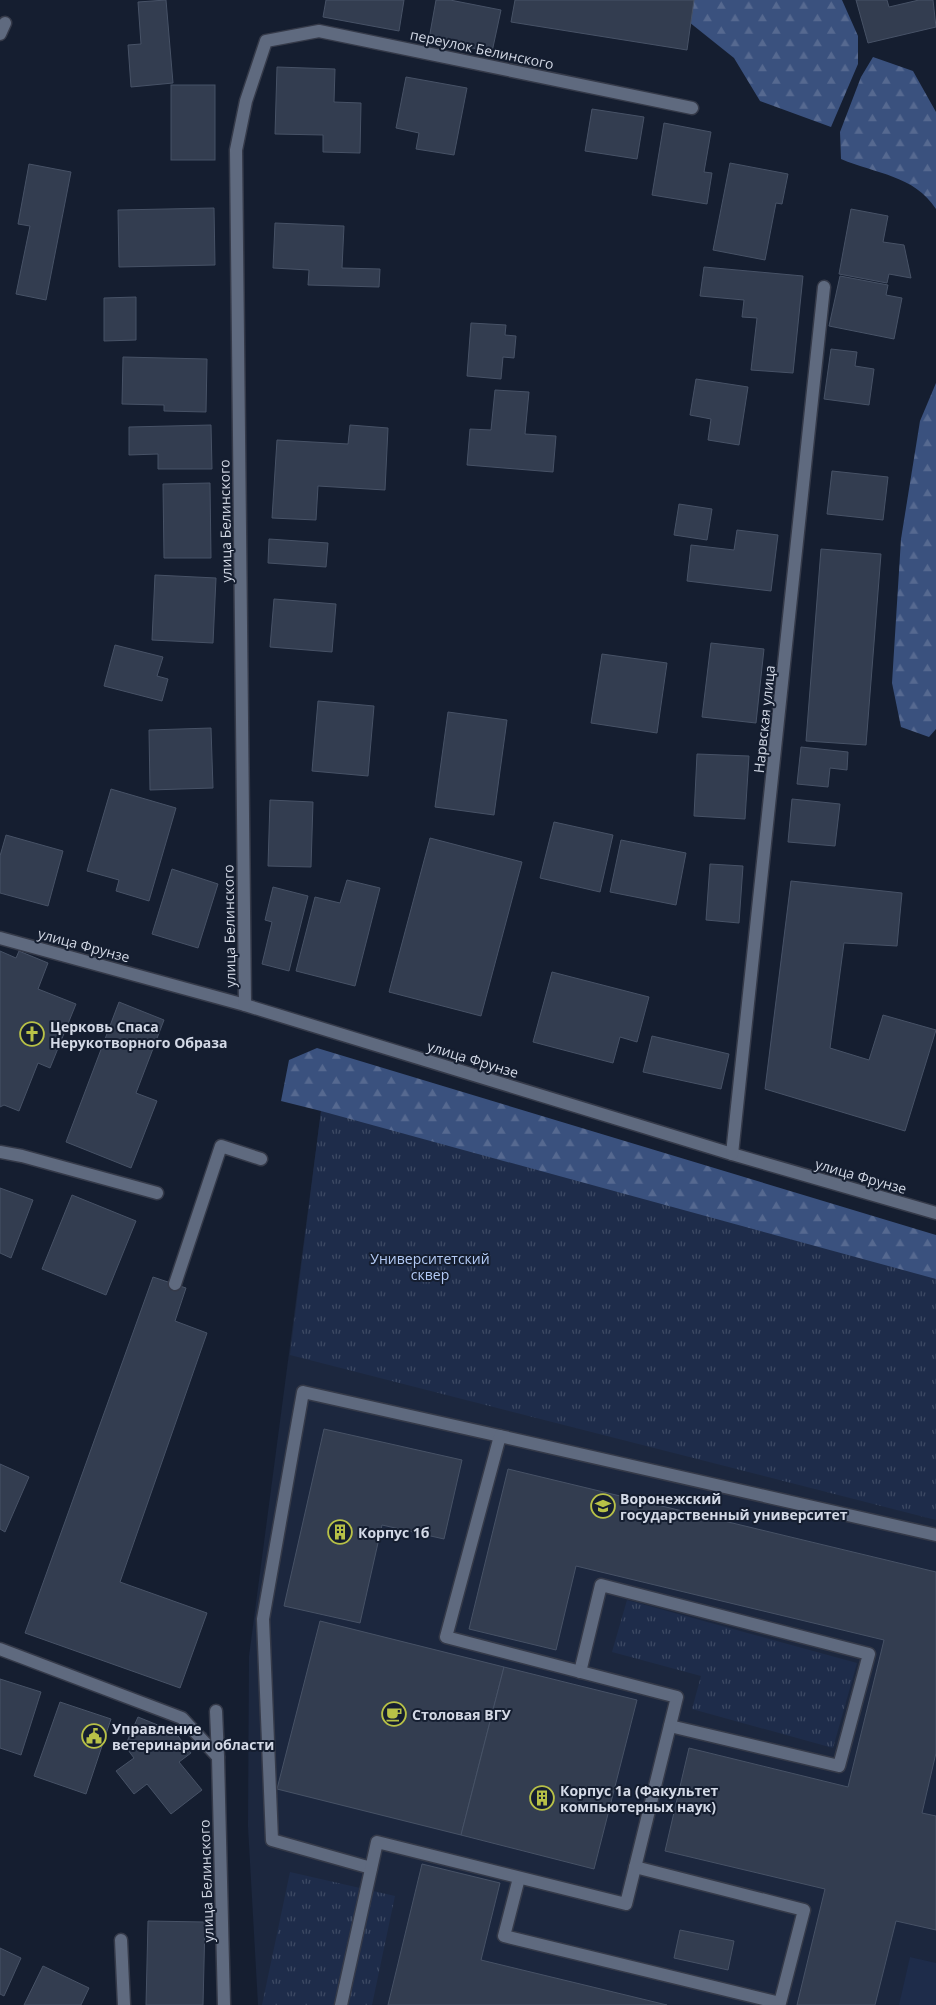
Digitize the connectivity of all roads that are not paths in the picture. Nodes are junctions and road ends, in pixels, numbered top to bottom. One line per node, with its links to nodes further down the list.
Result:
1 (266, 41): 2 (street, переулок Белинского); 5 (street, улица Белинского)
2 (692, 108)
3 (824, 287): 7 (street, Нарвская улица)
4 (0, 938): 5 (street, улица Фрунзе)
5 (245, 1005): 7 (street, улица Фрунзе)
6 (0, 1152): 9 (street)
7 (732, 1154): 10 (street, улица Фрунзе)
8 (261, 1159): 11 (street)
9 (157, 1193)
10 (936, 1213)
11 (175, 1284)
12 (500, 1436): 13 (street); 15 (street); 20 (street)
13 (936, 1535)
14 (0, 1649): 18 (street)
15 (580, 1672): 17 (street); 17 (street)
16 (216, 1711): 18 (street, улица Белинского)
17 (670, 1726): 19 (street)
18 (218, 1757): 24 (street, улица Белинского)
19 (635, 1867): 21 (street); 21 (street)
20 (371, 1868): 21 (street); 25 (street)
21 (519, 1878)
22 (121, 1940): 23 (street)
23 (124, 2005)
24 (224, 2005)
25 (341, 2005)

